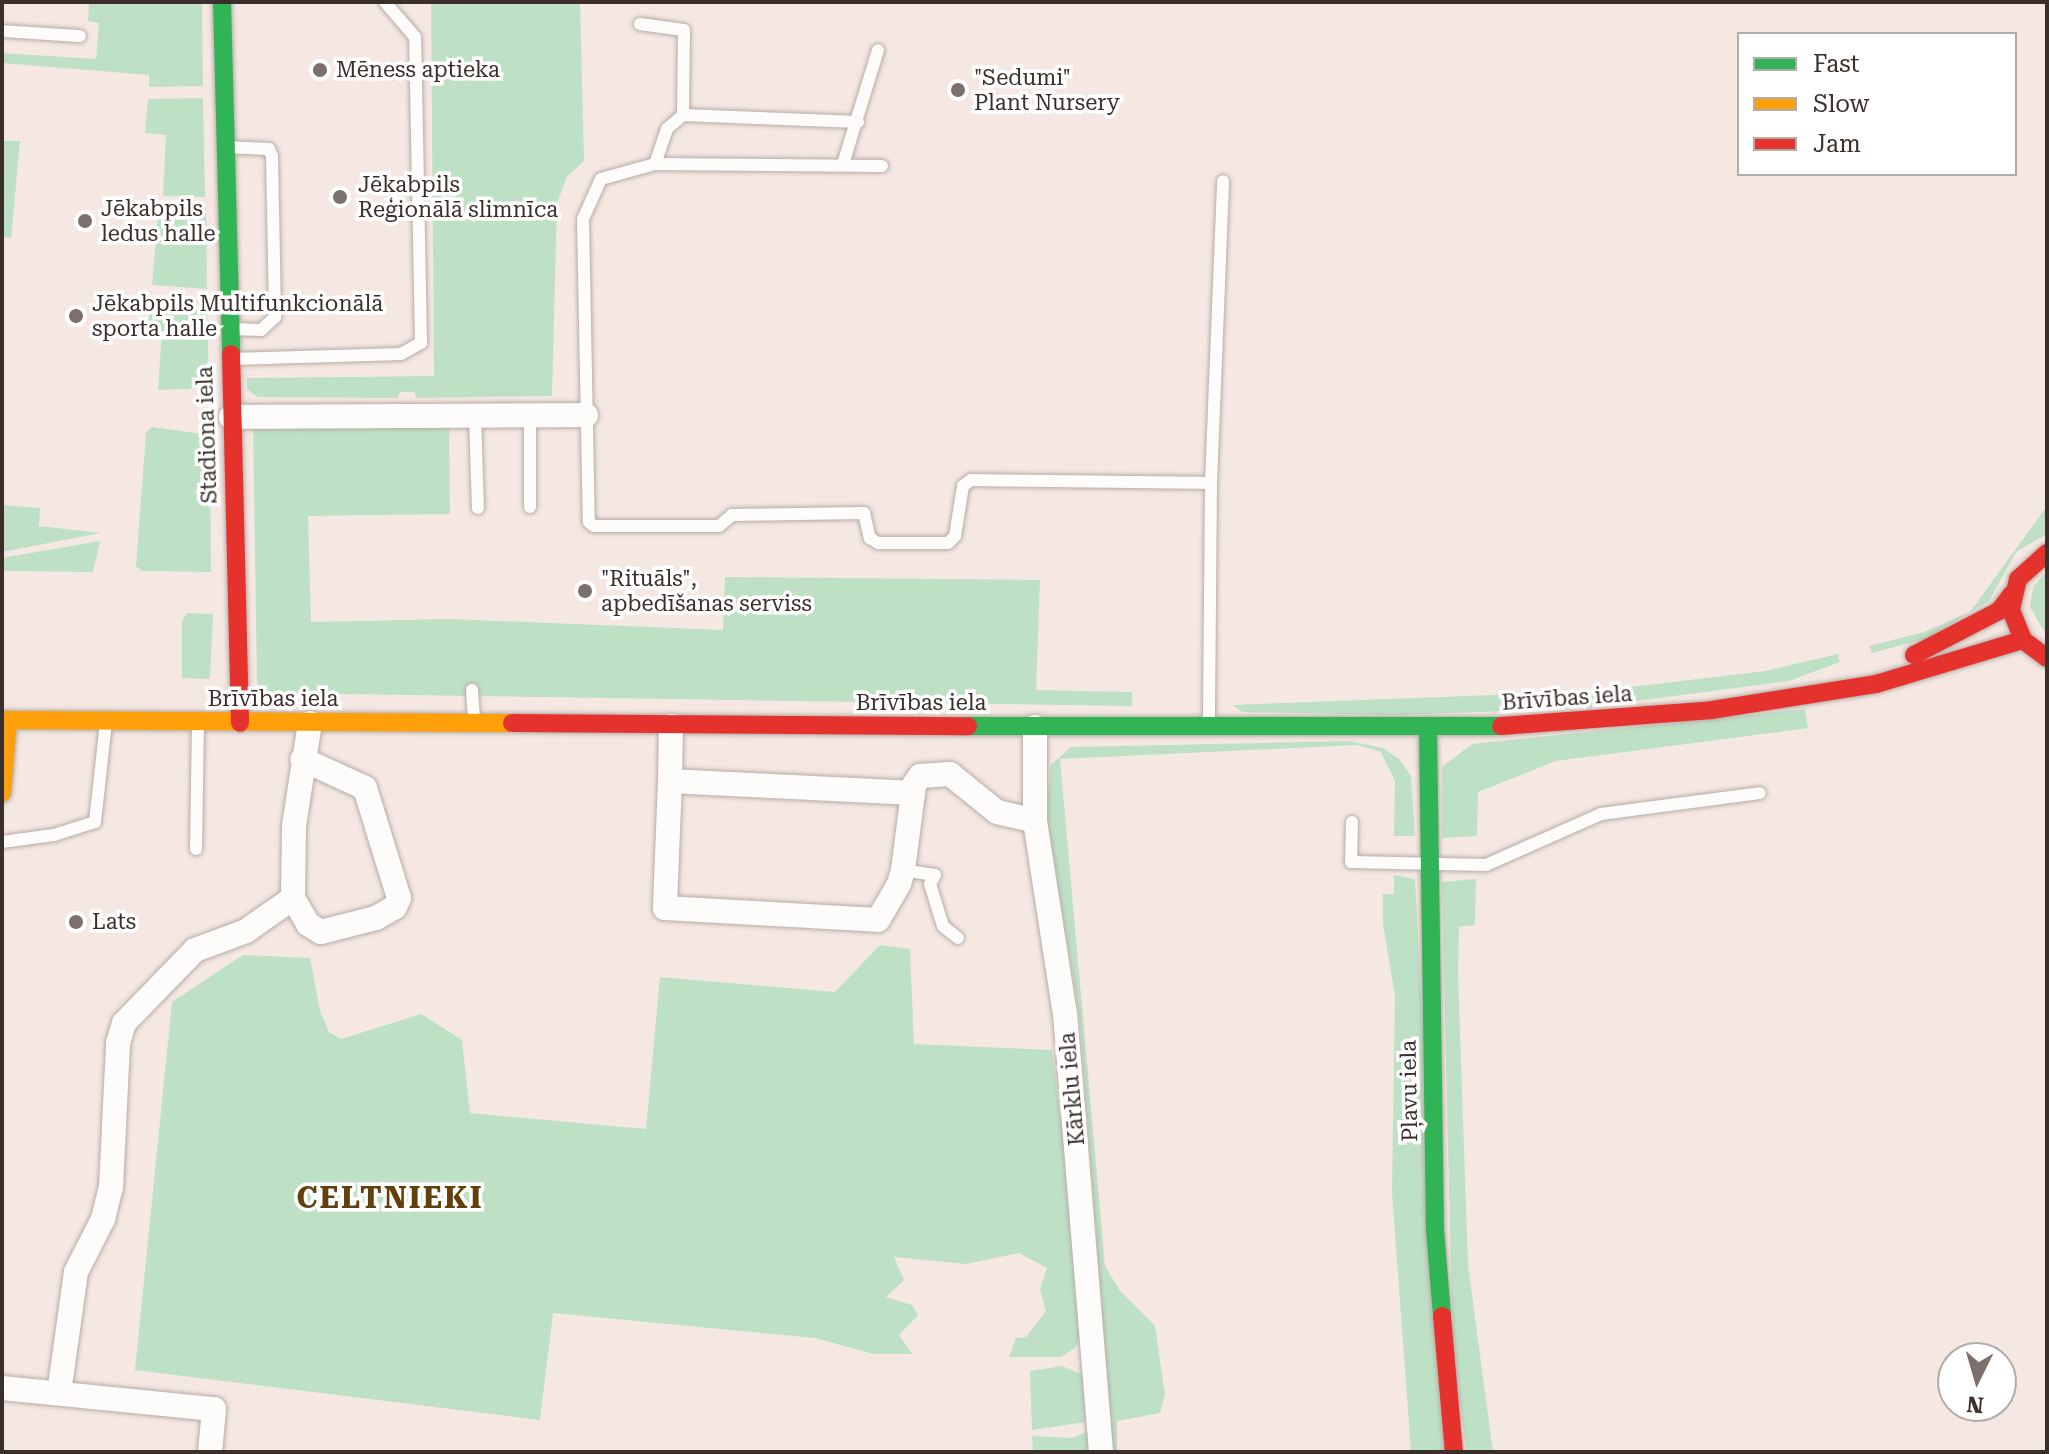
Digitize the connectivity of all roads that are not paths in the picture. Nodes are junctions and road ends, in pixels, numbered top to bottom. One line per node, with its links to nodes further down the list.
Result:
1 (222, 2): 9 (main road, Stadiona iela)
2 (385, 2): 15 (lane)
3 (640, 24): 7 (lane)
4 (2, 31): 5 (lane)
5 (80, 36)
6 (878, 50): 8 (lane)
7 (683, 115): 8 (lane); 10 (lane)
8 (858, 122): 11 (lane)
9 (225, 147): 14 (main road, Stadiona iela); 14 (lane)
10 (655, 164): 11 (lane); 18 (lane)
11 (843, 164): 12 (lane)
12 (882, 166)
13 (1223, 181): 20 (lane)
14 (229, 329): 15 (main road, Stadiona iela)
15 (229, 360): 19 (main road, Stadiona iela)
16 (475, 415): 17 (street); 19 (street); 22 (lane)
17 (530, 415): 18 (street); 21 (lane)
18 (586, 415): 20 (lane)
19 (231, 417): 32 (main road, Stadiona iela)
20 (1211, 483): 37 (lane)
21 (530, 507)
22 (478, 508)
23 (2047, 553): 24 (main road, Brīvības iela)
24 (2012, 594): 25 (main road); 27 (main road, Brīvības iela)
25 (2023, 640): 26 (main road); 27 (main road, Brīvības iela)
26 (2047, 658)
27 (1837, 686): 38 (main road, Brīvības iela)
28 (472, 690): 34 (lane)
29 (5, 720): 30 (main road, Brīvības iela); 41 (main road)
30 (106, 722): 31 (main road, Brīvības iela); 46 (lane)
31 (198, 723): 32 (main road, Brīvības iela); 47 (lane)
32 (240, 723): 33 (main road, Brīvības iela)
33 (310, 723): 34 (main road, Brīvības iela); 39 (street)
34 (474, 724): 35 (main road, Brīvības iela)
35 (671, 726): 36 (main road, Brīvības iela); 40 (street)
36 (1035, 727): 37 (main road, Brīvības iela); 44 (street, Kārklu iela)
37 (1209, 727): 38 (main road, Brīvības iela)
38 (1428, 729): 48 (main road, Pļavu iela)
39 (302, 759): 50 (street); 50 (street)
40 (670, 781): 42 (street); 49 (street)
41 (2, 793)
42 (913, 793): 44 (street); 49 (street)
43 (1760, 793): 48 (lane)
44 (1035, 821): 55 (street, Kārklu iela)
45 (1352, 822): 48 (lane)
46 (2, 842)
47 (196, 849)
48 (1431, 864): 56 (main road, Pļavu iela)
49 (903, 870): 51 (lane)
50 (293, 898): 53 (street)
51 (958, 938)
52 (2, 1388): 53 (street)
53 (59, 1393): 54 (street)
54 (210, 1452)
55 (1101, 1452)
56 (1454, 1452)

